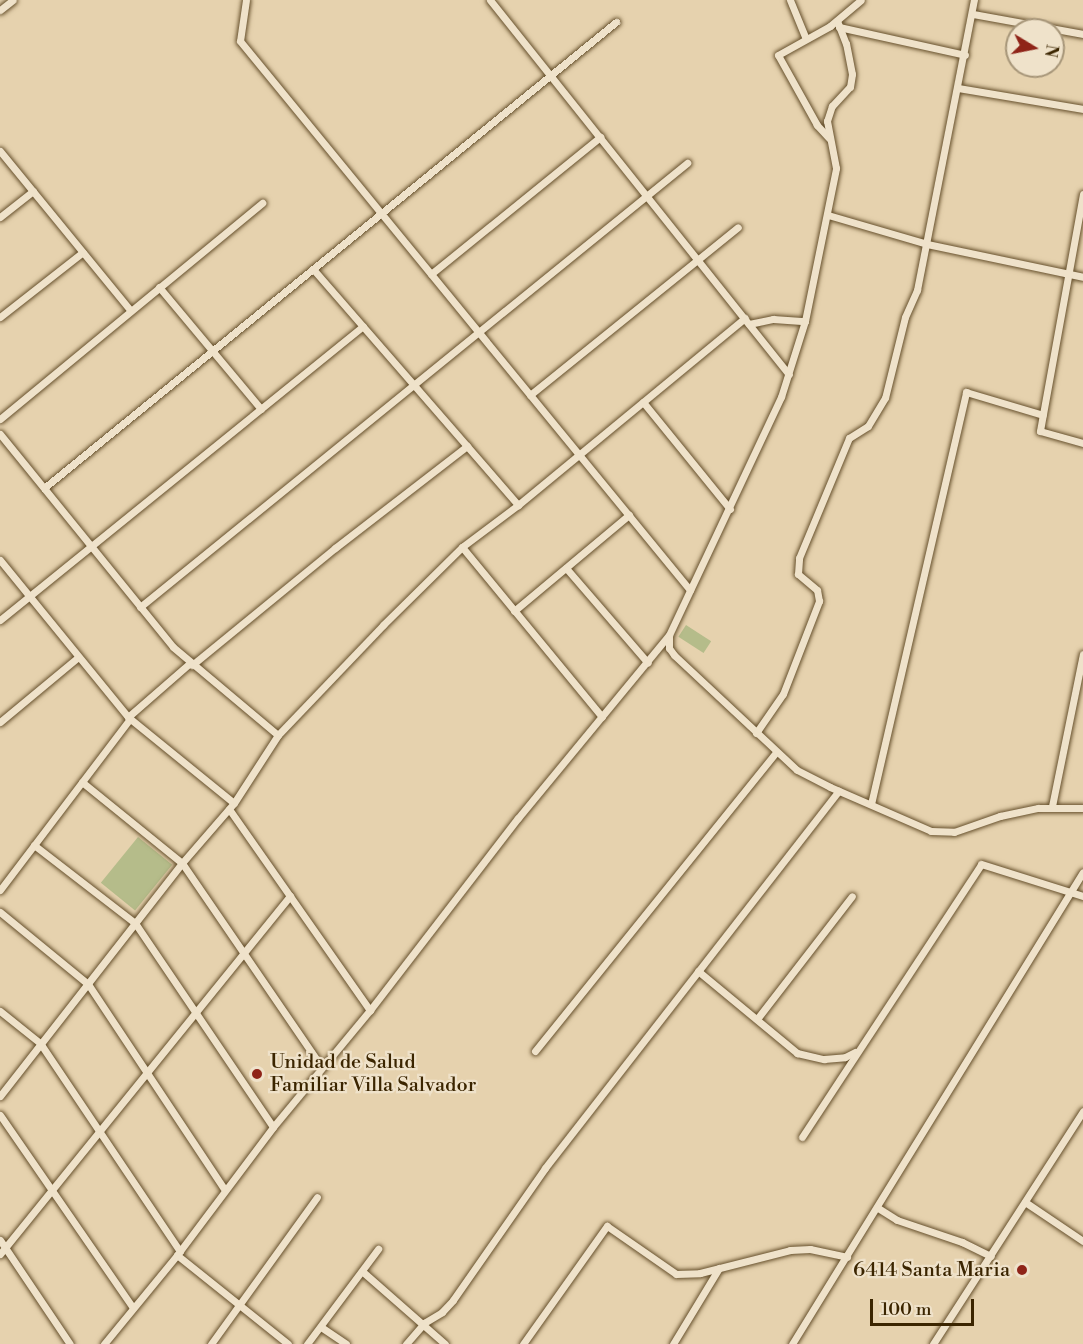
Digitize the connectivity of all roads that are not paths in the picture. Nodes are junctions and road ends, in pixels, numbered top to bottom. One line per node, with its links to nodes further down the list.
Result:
1 (13, 0): 7 (street)
2 (246, 0): 25 (street)
3 (490, 0): 14 (street)
4 (790, 0): 12 (street)
5 (861, 0): 10 (street)
6 (974, 0): 8 (street)
7 (0, 10)
8 (973, 14): 11 (street); 13 (street)
9 (616, 22): 14 (street)
10 (838, 24): 12 (street); 13 (street); 18 (street)
11 (1083, 34)
12 (806, 39): 18 (street)
13 (965, 55): 15 (street)
14 (550, 75): 17 (street); 25 (street)
15 (958, 88): 16 (street); 29 (street)
16 (1083, 109)
17 (600, 137): 23 (street); 33 (street)
18 (829, 138): 26 (street)
19 (0, 151): 21 (street)
20 (687, 163): 23 (street)
21 (33, 191): 27 (street); 30 (street)
22 (1083, 194): 34 (street)
23 (646, 196): 31 (street); 42 (street)
24 (262, 203): 36 (street)
25 (381, 213): 32 (street); 33 (street)
26 (828, 215): 29 (street); 40 (street)
27 (0, 218)
28 (738, 227): 31 (street)
29 (927, 244): 34 (street); 76 (street)
30 (83, 252): 37 (street); 38 (street)
31 (698, 260): 39 (street); 46 (street)
32 (313, 269): 41 (street); 43 (street)
33 (431, 274): 42 (street)
34 (1066, 274): 35 (street); 49 (street)
35 (1083, 277)
36 (159, 287): 37 (street); 43 (street)
37 (130, 310): 50 (street)
38 (0, 317)
39 (747, 321): 40 (street); 44 (street); 47 (street)
40 (805, 321): 44 (street)
41 (363, 326): 45 (street); 48 (street)
42 (478, 332): 45 (street); 46 (street)
43 (213, 351): 48 (street); 55 (street)
44 (789, 374): 57 (street)
45 (414, 385): 53 (street); 65 (street)
46 (530, 395): 54 (street)
47 (643, 402): 54 (street); 57 (street)
48 (261, 409): 59 (street)
49 (1043, 415): 52 (street); 81 (street)
50 (0, 419)
51 (0, 434): 55 (street)
52 (1083, 444)
53 (467, 446): 56 (street); 72 (street)
54 (580, 455): 56 (street); 58 (street)
55 (44, 488): 59 (street)
56 (518, 505): 60 (street)
57 (730, 509): 63 (street)
58 (629, 515): 62 (street); 63 (street)
59 (92, 547): 64 (street); 65 (street)
60 (462, 547): 66 (street); 77 (street)
61 (0, 560): 64 (street)
62 (566, 568): 66 (street); 71 (street)
63 (690, 590): 68 (street)
64 (29, 596): 67 (street); 70 (street)
65 (140, 607): 72 (street)
66 (514, 611): 73 (street)
67 (0, 620)
68 (669, 635): 71 (street); 76 (street)
69 (1083, 654): 83 (street)
70 (77, 658): 74 (street); 75 (street)
71 (648, 663): 73 (street)
72 (190, 664): 74 (street); 77 (street)
73 (602, 717): 98 (street)
74 (129, 718): 79 (street); 82 (street)
75 (0, 722)
76 (756, 733): 78 (street)
77 (278, 735): 82 (street)
78 (776, 752): 80 (street); 104 (street)
79 (82, 782): 85 (street); 86 (street)
80 (839, 791): 81 (street); 96 (street)
81 (871, 804): 83 (street)
82 (231, 806): 86 (street); 90 (street)
83 (1052, 807): 84 (street)
84 (1083, 808)
85 (34, 845): 88 (street); 94 (street)
86 (182, 863): 94 (street); 95 (street)
87 (1083, 872): 89 (street)
88 (0, 890)
89 (1071, 892): 92 (street); 103 (street); 117 (street)
90 (290, 896): 95 (street); 98 (street)
91 (852, 896): 101 (street)
92 (1083, 896)
93 (0, 912): 97 (street)
94 (135, 923): 97 (street); 100 (street)
95 (244, 953): 100 (street); 105 (street)
96 (698, 971): 101 (street); 129 (street)
97 (88, 984): 102 (street); 106 (street)
98 (370, 1010): 105 (street)
99 (0, 1011): 102 (street)
100 (196, 1013): 106 (street); 110 (street)
101 (757, 1019): 103 (street)
102 (40, 1043): 107 (street); 111 (street)
103 (860, 1048): 112 (street)
104 (535, 1051)
105 (321, 1066): 110 (street)
106 (147, 1072): 111 (street); 114 (street)
107 (0, 1096)
108 (1083, 1111): 116 (street)
109 (0, 1115): 113 (street)
110 (273, 1127): 114 (street)
111 (100, 1132): 113 (street); 122 (street)
112 (802, 1137)
113 (52, 1190): 121 (street); 128 (street)
114 (225, 1190): 122 (street)
115 (317, 1197): 127 (street)
116 (1025, 1202): 119 (street); 123 (street)
117 (878, 1208): 123 (street); 124 (street)
118 (0, 1240): 121 (street)
119 (1083, 1241)
120 (378, 1249): 126 (street)
121 (3, 1251): 131 (street)
122 (179, 1253): 127 (street); 128 (street)
123 (991, 1256): 142 (street)
124 (847, 1257): 125 (street); 141 (street)
125 (719, 1268): 139 (street); 140 (street)
126 (363, 1272): 129 (street); 130 (street)
127 (240, 1306): 133 (street); 134 (street)
128 (133, 1308): 132 (street)
129 (424, 1323): 137 (street); 138 (street)
130 (321, 1327): 135 (street); 136 (street)
131 (70, 1344)
132 (104, 1344)
133 (211, 1344)
134 (288, 1344)
135 (307, 1344)
136 (346, 1344)
137 (406, 1344)
138 (445, 1344)
139 (523, 1344)
140 (673, 1344)
141 (792, 1344)
142 (933, 1344)

